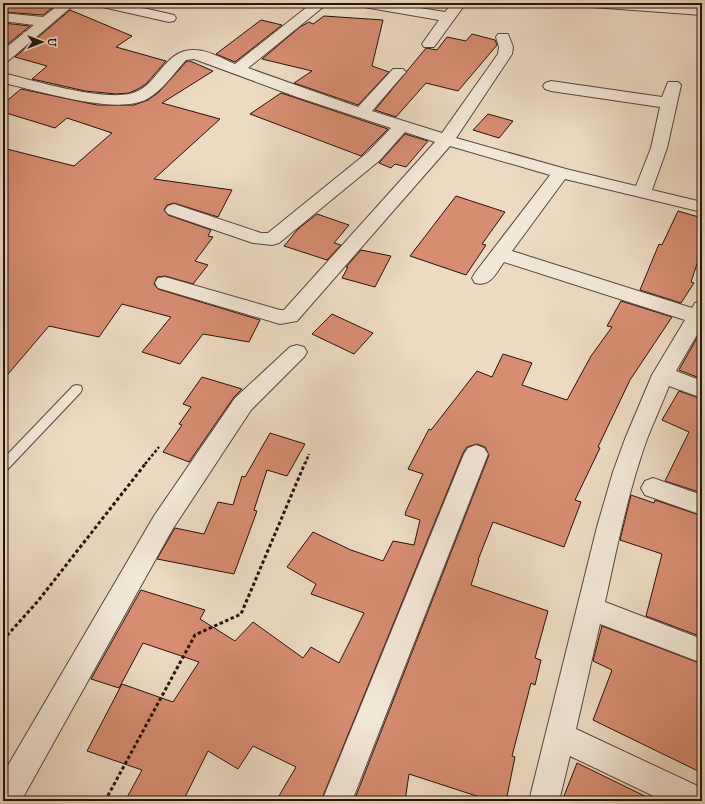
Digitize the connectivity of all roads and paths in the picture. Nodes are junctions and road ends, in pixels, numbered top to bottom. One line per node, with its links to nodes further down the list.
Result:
1 (69, 3): 11 (street)
2 (103, 3): 10 (street)
3 (321, 3): 15 (street)
4 (364, 3): 9 (street)
5 (459, 3): 9 (street)
6 (598, 3): 7 (street)
7 (702, 11)
8 (3, 16): 11 (street)
9 (448, 17): 13 (street)
10 (169, 18)
11 (46, 22): 14 (street)
12 (503, 37): 23 (street)
13 (430, 44)
14 (3, 58)
15 (238, 69): 17 (street); 21 (street)
16 (398, 72): 21 (street)
17 (3, 78)
18 (673, 85): 20 (street)
19 (551, 86): 20 (street)
20 (669, 103): 25 (street)
21 (362, 112): 22 (street)
22 (402, 126): 23 (street); 27 (street)
23 (446, 140): 24 (street); 30 (street)
24 (561, 173): 25 (street); 28 (street)
25 (642, 192): 26 (street)
26 (702, 207)
27 (174, 210)
28 (500, 254): 29 (street); 31 (street)
29 (482, 278)
30 (165, 283)
31 (700, 312): 33 (street)
32 (297, 352): 46 (street)
33 (663, 375): 35 (street); 42 (street)
34 (78, 389): 39 (lane)
35 (702, 390)
36 (159, 447): 43 (path)
37 (310, 454): 47 (path)
38 (476, 454): 48 (street)
39 (3, 467)
40 (653, 488): 41 (street)
41 (702, 505)
42 (591, 608): 44 (street); 45 (street)
43 (3, 640)
44 (702, 652)
45 (559, 736): 49 (street); 50 (street)
46 (13, 793)
47 (105, 801)
48 (337, 801)
49 (544, 801)
50 (697, 801)

